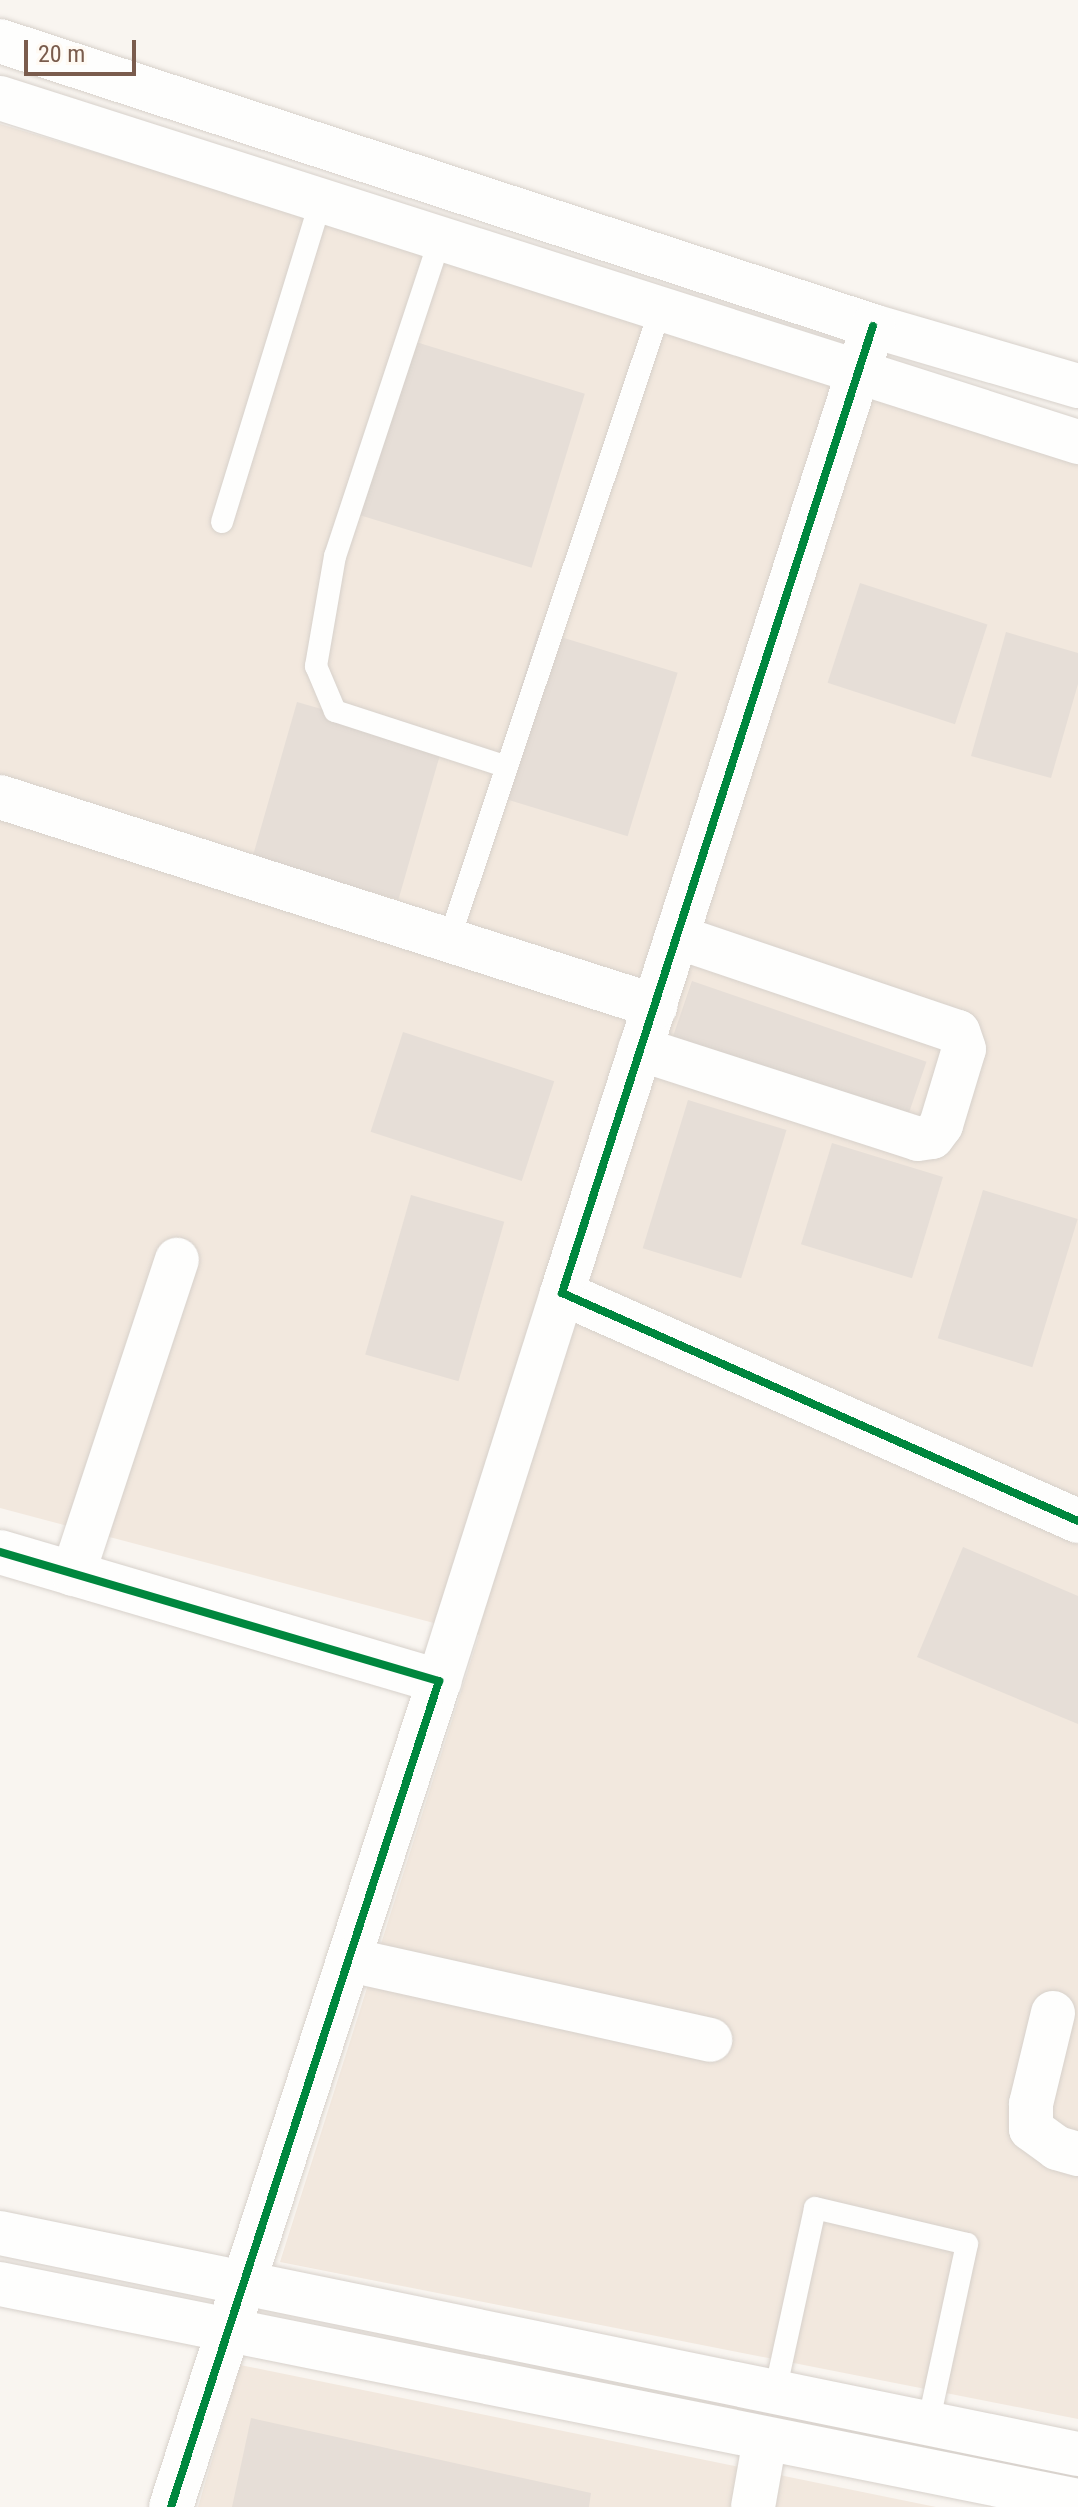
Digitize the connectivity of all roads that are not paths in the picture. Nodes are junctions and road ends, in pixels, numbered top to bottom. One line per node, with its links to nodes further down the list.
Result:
1 (0, 41): 6 (street)
2 (0, 98): 3 (street)
3 (320, 203): 4 (street); 10 (lane)
4 (439, 242): 5 (street); 11 (lane)
5 (660, 310): 7 (street); 11 (lane)
6 (873, 326): 7 (street); 8 (street)
7 (859, 374): 9 (street); 13 (street)
8 (1078, 386)
9 (1078, 442)
10 (222, 522)
11 (504, 766): 14 (lane)
12 (0, 797): 14 (street)
13 (677, 937): 15 (street); 16 (street)
14 (449, 940): 15 (street)
15 (655, 1006): 16 (street)
16 (640, 1049): 18 (street)
17 (177, 1260): 21 (street)
18 (562, 1293): 19 (street); 22 (street)
19 (1078, 1521)
20 (0, 1552): 21 (street)
21 (73, 1574): 22 (street)
22 (439, 1681): 23 (street)
23 (350, 1960): 25 (street); 29 (street)
24 (1053, 2013): 26 (street)
25 (710, 2040)
26 (1078, 2154)
27 (0, 2233): 29 (street)
28 (0, 2284): 30 (street)
29 (246, 2284): 30 (street); 31 (street)
30 (227, 2331): 33 (street); 36 (street)
31 (775, 2392): 32 (street); 32 (lane)
32 (928, 2424): 34 (street)
33 (765, 2439): 35 (street); 37 (street)
34 (1078, 2454)
35 (1078, 2501)
36 (171, 2507)
37 (753, 2507)

